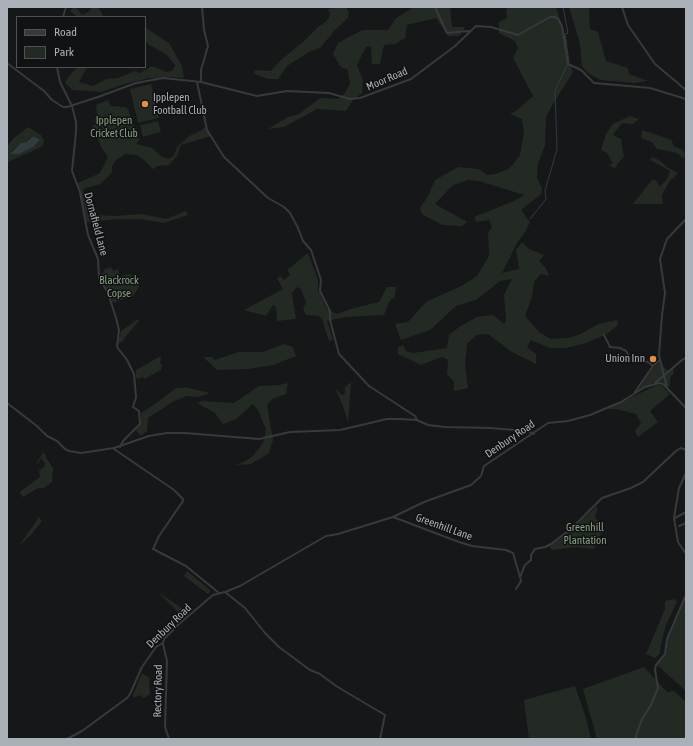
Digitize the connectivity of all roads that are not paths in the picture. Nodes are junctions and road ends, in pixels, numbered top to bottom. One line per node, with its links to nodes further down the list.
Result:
1 (202, 7): 8 (street)
2 (435, 7): 4 (street)
3 (622, 7): 9 (street)
4 (470, 31): 8 (street, Moor Road); 10 (street)
5 (7, 63): 11 (street)
6 (57, 68): 11 (street, Dornafield Lane)
7 (197, 82): 8 (street, Moor Road); 11 (street, Moor Road); 23 (street)
8 (201, 82)
9 (686, 90)
10 (686, 99)
11 (72, 106): 25 (street, Dornafield Lane)
12 (686, 219): 15 (street)
13 (604, 335): 16 (street)
14 (686, 358): 17 (street, Denbury Road)
15 (660, 360): 16 (street); 17 (street)
16 (653, 366): 20 (street)
17 (665, 375): 18 (street, Denbury Road); 19 (street)
18 (654, 384): 19 (street); 20 (street, Denbury Road)
19 (667, 389): 22 (street)
20 (634, 393): 24 (street, Denbury Road)
21 (7, 403): 26 (street)
22 (686, 408)
23 (417, 420): 24 (street); 25 (street)
24 (534, 434): 30 (street, Denbury Road)
25 (120, 447): 26 (street)
26 (114, 448): 38 (street)
27 (686, 450): 35 (street)
28 (686, 473): 31 (street)
29 (686, 512): 31 (street)
30 (393, 517): 35 (street, Greenhill Lane); 37 (street, Denbury Road)
31 (674, 518): 34 (street)
32 (686, 524): 33 (street)
33 (679, 526)
34 (686, 554)
35 (520, 578): 36 (street, Greenhill Lane)
36 (516, 589)
37 (225, 592): 38 (street, Denbury Road); 43 (street)
38 (219, 593): 40 (street, Denbury Road)
39 (686, 595): 44 (street)
40 (163, 643): 41 (street, Denbury Road); 42 (street, Rectory Road)
41 (67, 739)
42 (169, 739)
43 (380, 739)
44 (635, 739)

